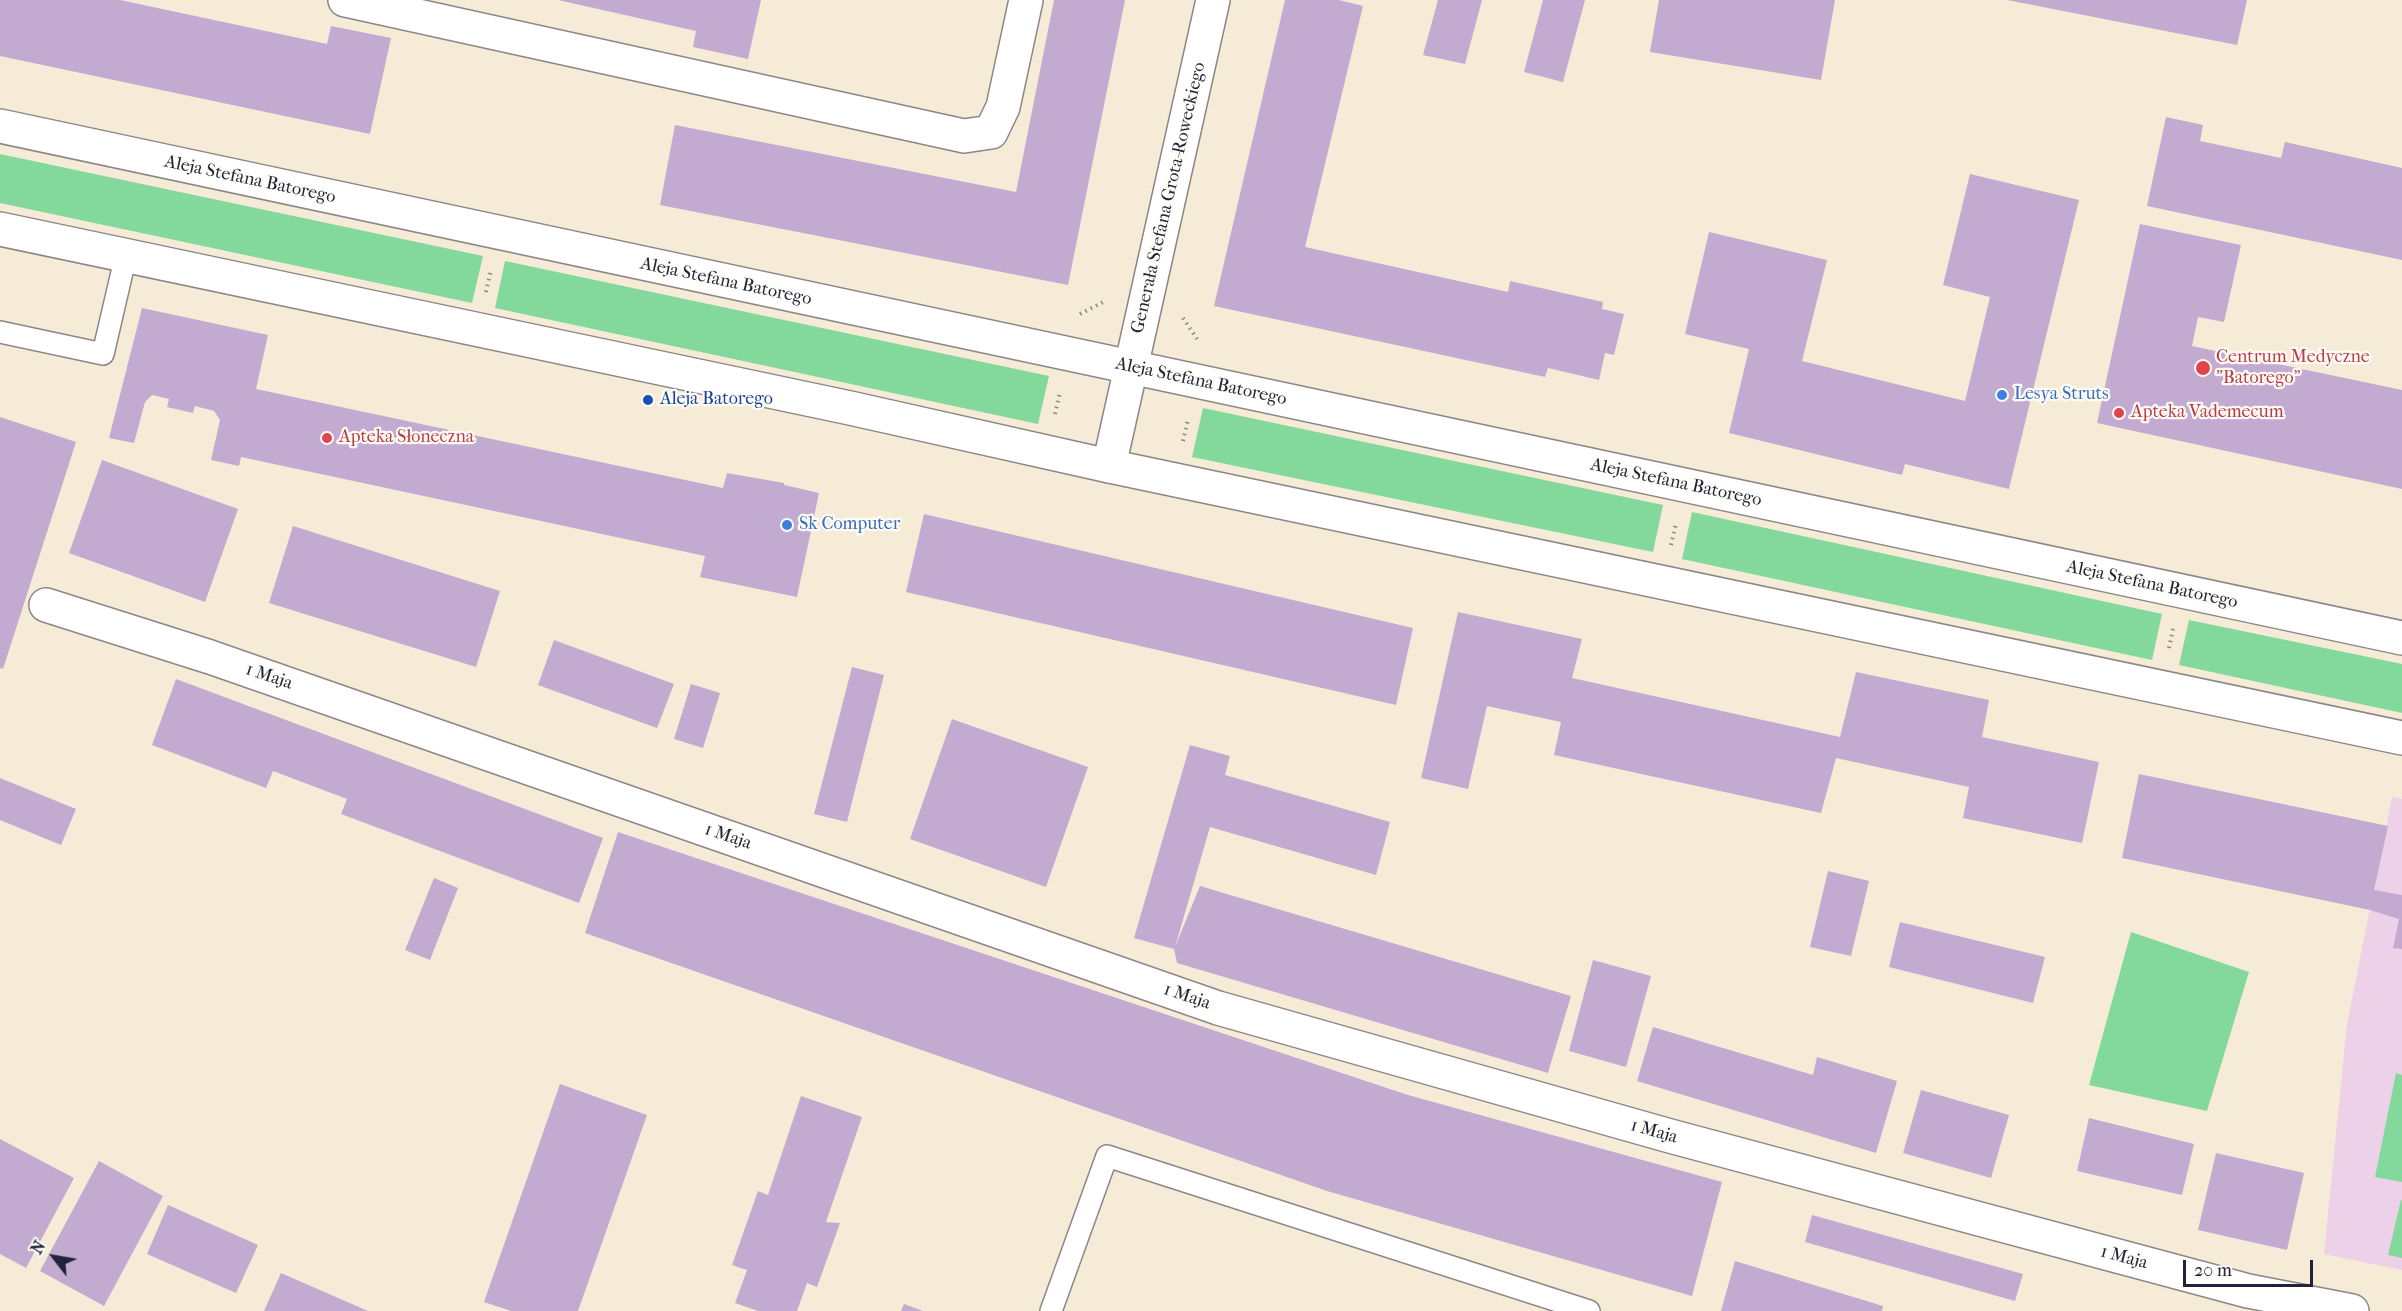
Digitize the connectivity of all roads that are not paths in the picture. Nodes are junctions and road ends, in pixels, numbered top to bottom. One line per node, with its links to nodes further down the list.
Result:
1 (345, 0): 2 (street)
2 (1026, 0)
3 (1213, 0): 8 (street, Generała Stefana Grota-Roweckiego)
4 (0, 126): 8 (street, Aleja Stefana Batorego)
5 (0, 229): 6 (street)
6 (126, 255): 7 (lane); 9 (street)
7 (0, 332)
8 (1130, 367): 9 (street, Generała Stefana Grota-Roweckiego); 11 (street, Aleja Stefana Batorego)
9 (1109, 466): 12 (street)
10 (46, 605): 15 (street, 1 Maja)
11 (2402, 638)
12 (2402, 738)
13 (1051, 1311): 14 (lane)
14 (1588, 1311)
15 (2352, 1311)

